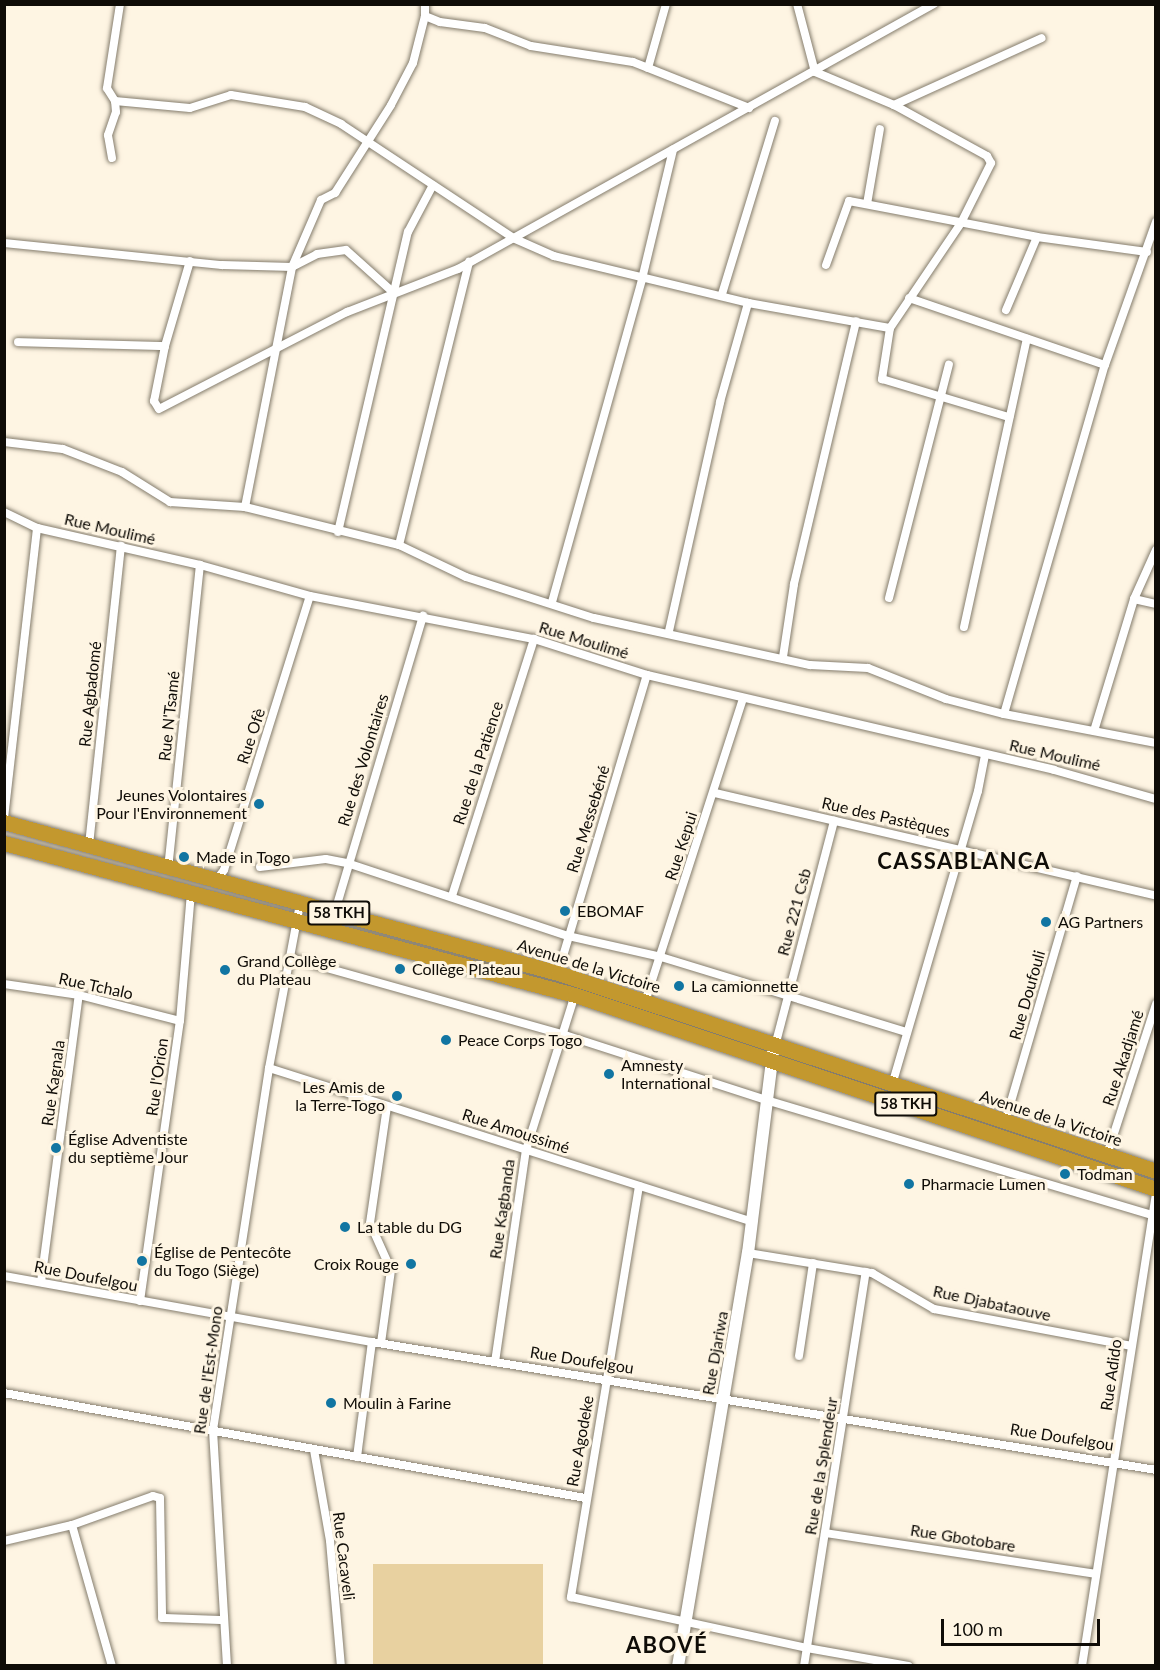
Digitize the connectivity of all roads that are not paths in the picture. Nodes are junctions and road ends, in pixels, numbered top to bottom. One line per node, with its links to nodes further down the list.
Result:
1 (120, 4): 10 (street)
2 (425, 4): 6 (street)
3 (666, 4): 8 (street)
4 (797, 4): 9 (street)
5 (934, 4): 9 (street)
6 (425, 16): 8 (street); 15 (street)
7 (1042, 38): 11 (street)
8 (648, 68): 12 (street)
9 (815, 72): 11 (street); 12 (street)
10 (116, 101): 15 (street); 17 (street)
11 (894, 105): 21 (street)
12 (749, 108): 16 (street)
13 (775, 121): 32 (street)
14 (880, 129): 19 (street)
15 (366, 140): 18 (street); 29 (street)
16 (673, 150): 23 (street); 30 (street)
17 (112, 158)
18 (433, 185): 23 (street); 31 (street)
19 (867, 204): 21 (street); 28 (street)
20 (1155, 222): 25 (street)
21 (961, 223): 22 (street); 33 (street)
22 (1037, 237): 25 (street); 35 (street)
23 (513, 238): 27 (street); 30 (street)
24 (4, 243): 26 (street)
25 (1147, 252): 43 (street)
26 (190, 261): 29 (street); 40 (street)
27 (469, 262): 31 (street); 51 (street)
28 (826, 265)
29 (292, 267): 31 (street); 41 (street)
30 (642, 279): 32 (street); 58 (street)
31 (393, 293): 41 (street); 50 (street)
32 (722, 294): 34 (street)
33 (909, 298): 37 (street); 38 (street)
34 (748, 303): 36 (street); 62 (street)
35 (1006, 310)
36 (856, 321): 37 (street); 64 (street)
37 (890, 328): 44 (street)
38 (1027, 339): 43 (street); 45 (street)
39 (18, 342): 40 (street)
40 (165, 346): 41 (street)
41 (278, 348): 47 (street)
42 (949, 365): 44 (street)
43 (1105, 365): 67 (street)
44 (941, 398): 45 (street); 56 (street)
45 (1009, 417): 61 (street)
46 (4, 442): 47 (street)
47 (245, 507): 50 (street)
48 (4, 512): 49 (street, Rue Moulimé)
49 (37, 528): 52 (street, Rue Moulimé); 73 (street)
50 (338, 532): 51 (street)
51 (399, 545): 58 (street)
52 (122, 546): 54 (street, Rue Moulimé); 76 (street, Rue Agbadomé)
53 (1155, 550): 57 (street)
54 (200, 565): 55 (street, Rue Moulimé); 80 (street, Rue N'Tsamé)
55 (310, 596): 60 (street, Rue Moulimé); 82 (street, Rue Ofè)
56 (889, 598)
57 (1134, 600): 59 (street); 68 (street)
58 (552, 602): 62 (street)
59 (1155, 604)
60 (423, 616): 63 (street, Rue Moulimé); 78 (street, Rue des Volontaires)
61 (964, 627)
62 (669, 631): 64 (street)
63 (534, 639): 65 (street, Rue Moulimé); 84 (street, Rue de la Patience)
64 (783, 657): 67 (street)
65 (647, 675): 66 (street, Rue Moulimé); 89 (street, Rue Messebéné)
66 (743, 699): 70 (street, Rue Moulimé); 71 (street, Rue Kepui)
67 (1004, 714): 68 (street)
68 (1095, 731): 69 (street)
69 (1155, 743)
70 (985, 755): 72 (street, Rue Moulimé); 77 (street)
71 (715, 793): 74 (street, Rue des Pastèques); 90 (street, Rue Kepui)
72 (1155, 799)
73 (4, 820): 76 (highway, Avenue de la Victoire / 58 TKH)
74 (834, 821): 77 (street, Rue des Pastèques); 95 (street, Rue 221 Csb)
75 (4, 843): 83 (highway, Avenue de la Victoire / 58 TKH)
76 (89, 845): 80 (highway, Avenue de la Victoire / 58 TKH)
77 (960, 850): 81 (street, Rue des Pastèques); 100 (street)
78 (347, 863): 79 (street); 84 (street); 87 (street, Rue des Volontaires)
79 (260, 867)
80 (168, 870): 82 (highway, Avenue de la Victoire / 58 TKH)
81 (1077, 876): 85 (street, Rue des Pastèques); 107 (street, Rue Doufouli)
82 (215, 882): 86 (highway, Avenue de la Victoire / 58 TKH)
83 (191, 892): 86 (highway, Avenue de la Victoire / 58 TKH); 99 (street, Rue l'Orion)
84 (452, 896): 89 (street)
85 (1155, 896)
86 (299, 912): 87 (highway, Avenue de la Victoire / 58 TKH); 88 (highway, Avenue de la Victoire / 58 TKH); 91 (street, Rue de l'Est-Mono)
87 (333, 912): 88 (street, Rue des Volontaires); 92 (highway, Avenue de la Victoire / 58 TKH)
88 (330, 928): 94 (highway, Avenue de la Victoire / 58 TKH)
89 (568, 936): 90 (street); 92 (street, Rue Messebéné)
90 (661, 957): 95 (street); 97 (street, Rue Kepui)
91 (291, 958): 101 (street); 103 (street, Rue de l'Est-Mono)
92 (558, 973): 97 (highway, Avenue de la Victoire / 58 TKH)
93 (4, 984): 96 (street, Rue Tchalo)
94 (575, 995): 101 (street, Rue Kagbanda); 102 (highway, Avenue de la Victoire / 58 TKH)
95 (788, 995): 100 (street); 102 (street, Rue 221 Csb)
96 (80, 996): 99 (street, Rue Tchalo); 120 (street, Rue Kagnala)
97 (645, 1002): 102 (highway, Avenue de la Victoire / 58 TKH)
98 (1155, 1004): 109 (street, Rue Akadjamé)
99 (180, 1021): 121 (street, Rue l'Orion)
100 (906, 1032): 104 (street)
101 (565, 1035): 105 (street); 108 (street, Rue Kagbanda)
102 (773, 1053): 104 (highway, Avenue de la Victoire / 58 TKH); 105 (street, Rue Djariwa); 112 (highway, Avenue de la Victoire / 58 TKH)
103 (269, 1068): 106 (street, Rue Amoussimé); 122 (street, Rue de l'Est-Mono)
104 (892, 1085): 107 (highway, Avenue de la Victoire / 58 TKH)
105 (766, 1100): 114 (street); 115 (street, Rue Djariwa)
106 (387, 1106): 108 (street, Rue Amoussimé); 123 (street)
107 (1005, 1122): 109 (highway, Avenue de la Victoire / 58 TKH)
108 (526, 1150): 111 (street, Rue Amoussimé); 126 (street, Rue Kagbanda)
109 (1107, 1155): 110 (highway, Avenue de la Victoire / 58 TKH)
110 (1155, 1171)
111 (639, 1186): 115 (street, Rue Amoussimé); 127 (street, Rue Agodeke)
112 (1155, 1189)
113 (1155, 1196): 114 (street, Rue Adido)
114 (1154, 1216): 124 (street, Rue Adido)
115 (753, 1222): 116 (street, Rue Djariwa)
116 (748, 1253): 117 (street, Rue Djabataouve); 129 (street, Rue Djariwa)
117 (813, 1263): 118 (street, Rue Djabataouve); 125 (street)
118 (866, 1272): 124 (street, Rue Djabataouve); 130 (street, Rue de la Splendeur)
119 (5, 1279): 120 (street, Rue Doufelgou)
120 (41, 1282): 121 (street, Rue Doufelgou)
121 (140, 1301): 122 (street, Rue Doufelgou)
122 (231, 1318): 123 (street, Rue Doufelgou); 131 (street, Rue de l'Est-Mono)
123 (377, 1342): 126 (street, Rue Doufelgou); 133 (street)
124 (1131, 1346): 134 (street, Rue Adido)
125 (799, 1356)
126 (495, 1362): 127 (street, Rue Doufelgou)
127 (606, 1379): 129 (street, Rue Doufelgou); 136 (street, Rue Agodeke)
128 (4, 1393): 131 (street)
129 (724, 1399): 130 (street, Rue Doufelgou); 142 (street, Rue Djariwa)
130 (844, 1418): 134 (street, Rue Doufelgou); 138 (street, Rue de la Splendeur)
131 (213, 1430): 132 (street); 141 (street, Rue de l'Est-Mono)
132 (314, 1450): 133 (street); 146 (street, Rue Cacaveli)
133 (357, 1457): 136 (street)
134 (1114, 1461): 135 (street, Rue Doufelgou); 140 (street, Rue Adido)
135 (1155, 1470)
136 (585, 1498): 142 (street, Rue Agodeke)
137 (72, 1525): 139 (street); 141 (street); 144 (street)
138 (825, 1533): 140 (street, Rue Gbotobare); 143 (street, Rue de la Splendeur)
139 (4, 1541)
140 (1096, 1574): 150 (street, Rue Adido)
141 (222, 1620): 145 (street, Rue de l'Est-Mono)
142 (686, 1623): 143 (street); 147 (street, Rue Djariwa)
143 (807, 1648): 148 (street, Rue de la Splendeur); 149 (street)
144 (112, 1665)
145 (227, 1665)
146 (341, 1665)
147 (678, 1665)
148 (804, 1665)
149 (908, 1665)
150 (1082, 1665)

